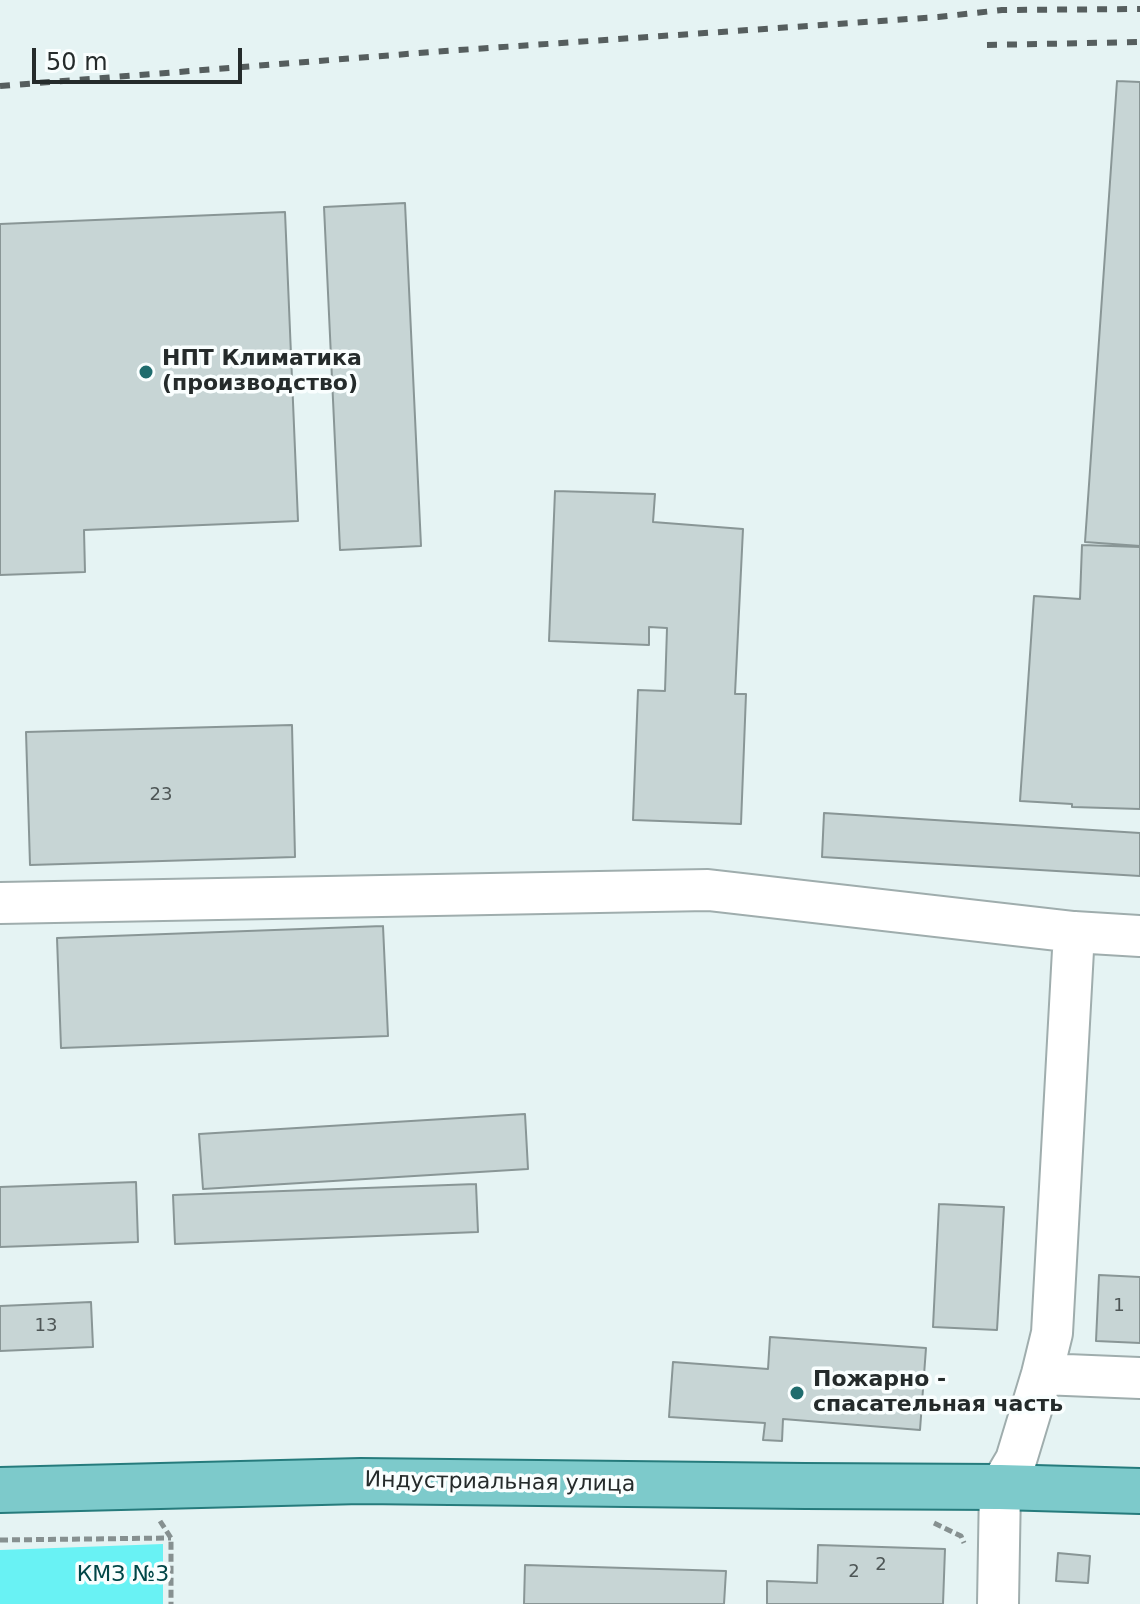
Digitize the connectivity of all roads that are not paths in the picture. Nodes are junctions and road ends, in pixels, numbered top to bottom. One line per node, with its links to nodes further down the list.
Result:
1 (0, 903): 2 (street)
2 (1074, 932): 3 (street); 4 (street)
3 (1140, 936)
4 (1042, 1374): 5 (street); 6 (street)
5 (1140, 1378)
6 (1000, 1487): 7 (main road, Индустриальная улица); 8 (main road, Индустриальная улица); 9 (street)
7 (0, 1490)
8 (1140, 1491)
9 (998, 1604)

